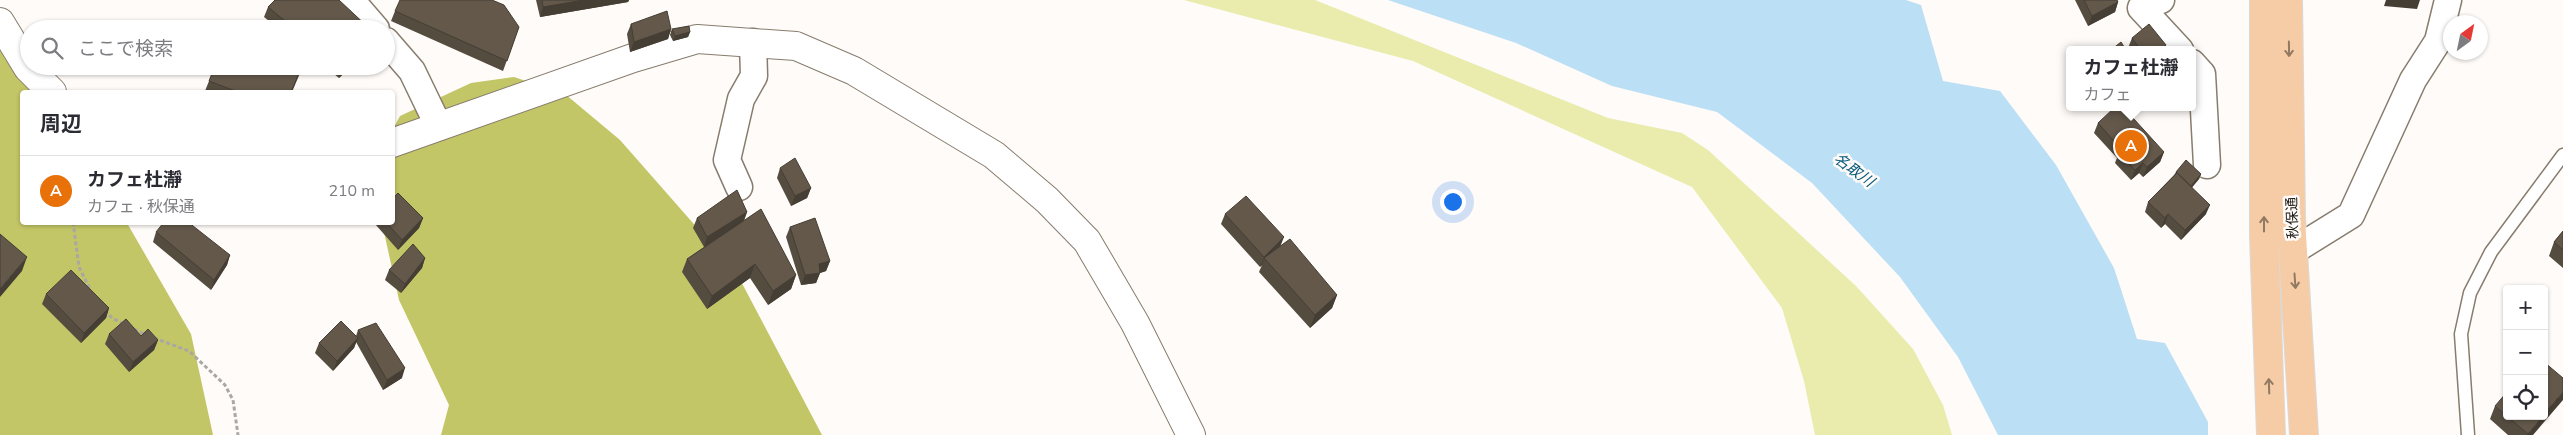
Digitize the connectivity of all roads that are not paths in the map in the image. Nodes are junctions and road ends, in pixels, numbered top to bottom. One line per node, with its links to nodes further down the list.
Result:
1 (351, 0): 6 (street)
2 (2161, 0): 9 (street)
3 (2264, 0): 22 (highway, 秋保通, one-way to 3)
4 (2288, 0): 20 (highway, 秋保通, one-way to 20)
5 (2448, 0): 20 (street)
6 (368, 20)
7 (0, 22): 11 (street)
8 (753, 42): 15 (street); 19 (street); 21 (street)
9 (2176, 46)
10 (395, 51): 15 (street)
11 (20, 55)
12 (2196, 67): 18 (street)
13 (35, 75): 14 (street)
14 (50, 90)
15 (439, 126): 16 (street)
16 (395, 142)
17 (2563, 155): 24 (lane)
18 (2207, 165)
19 (739, 187)
20 (2293, 251): 23 (highway, 秋保通, one-way to 23)
21 (1192, 435)
22 (2271, 435)
23 (2304, 435)
24 (2468, 435)

